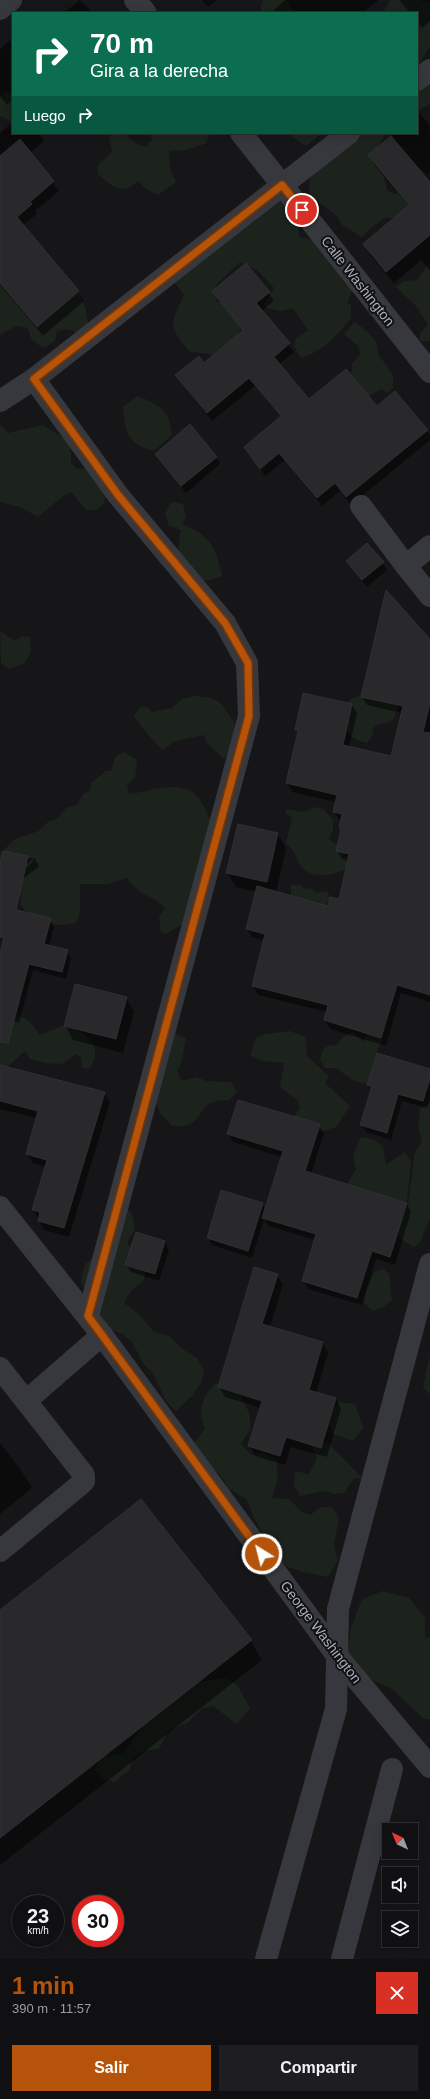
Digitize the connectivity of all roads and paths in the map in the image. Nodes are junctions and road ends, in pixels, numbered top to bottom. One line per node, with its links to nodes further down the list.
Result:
1 (11, 0): 3 (street)
2 (135, 0): 4 (street)
3 (0, 9)
4 (145, 12)
5 (430, 70): 6 (street)
6 (418, 79)
7 (242, 134): 9 (street, Calle Washington)
8 (348, 134): 9 (street)
9 (282, 185): 10 (street, Calle Washington); 11 (street)
10 (430, 372)
11 (34, 379): 12 (street); 19 (street)
12 (0, 402)
13 (361, 506): 15 (street)
14 (430, 546): 15 (street)
15 (406, 566): 16 (street)
16 (430, 596)
17 (0, 1207): 19 (street, George Washington)
18 (430, 1264): 24 (street)
19 (88, 1316): 20 (street, George Washington)
20 (102, 1336): 22 (street); 24 (street, George Washington)
21 (0, 1368): 22 (street)
22 (26, 1401): 23 (street)
23 (0, 1551)
24 (338, 1657): 25 (street, George Washington); 27 (street)
25 (430, 1767)
26 (392, 1769): 28 (street)
27 (266, 1959)
28 (342, 1959)

